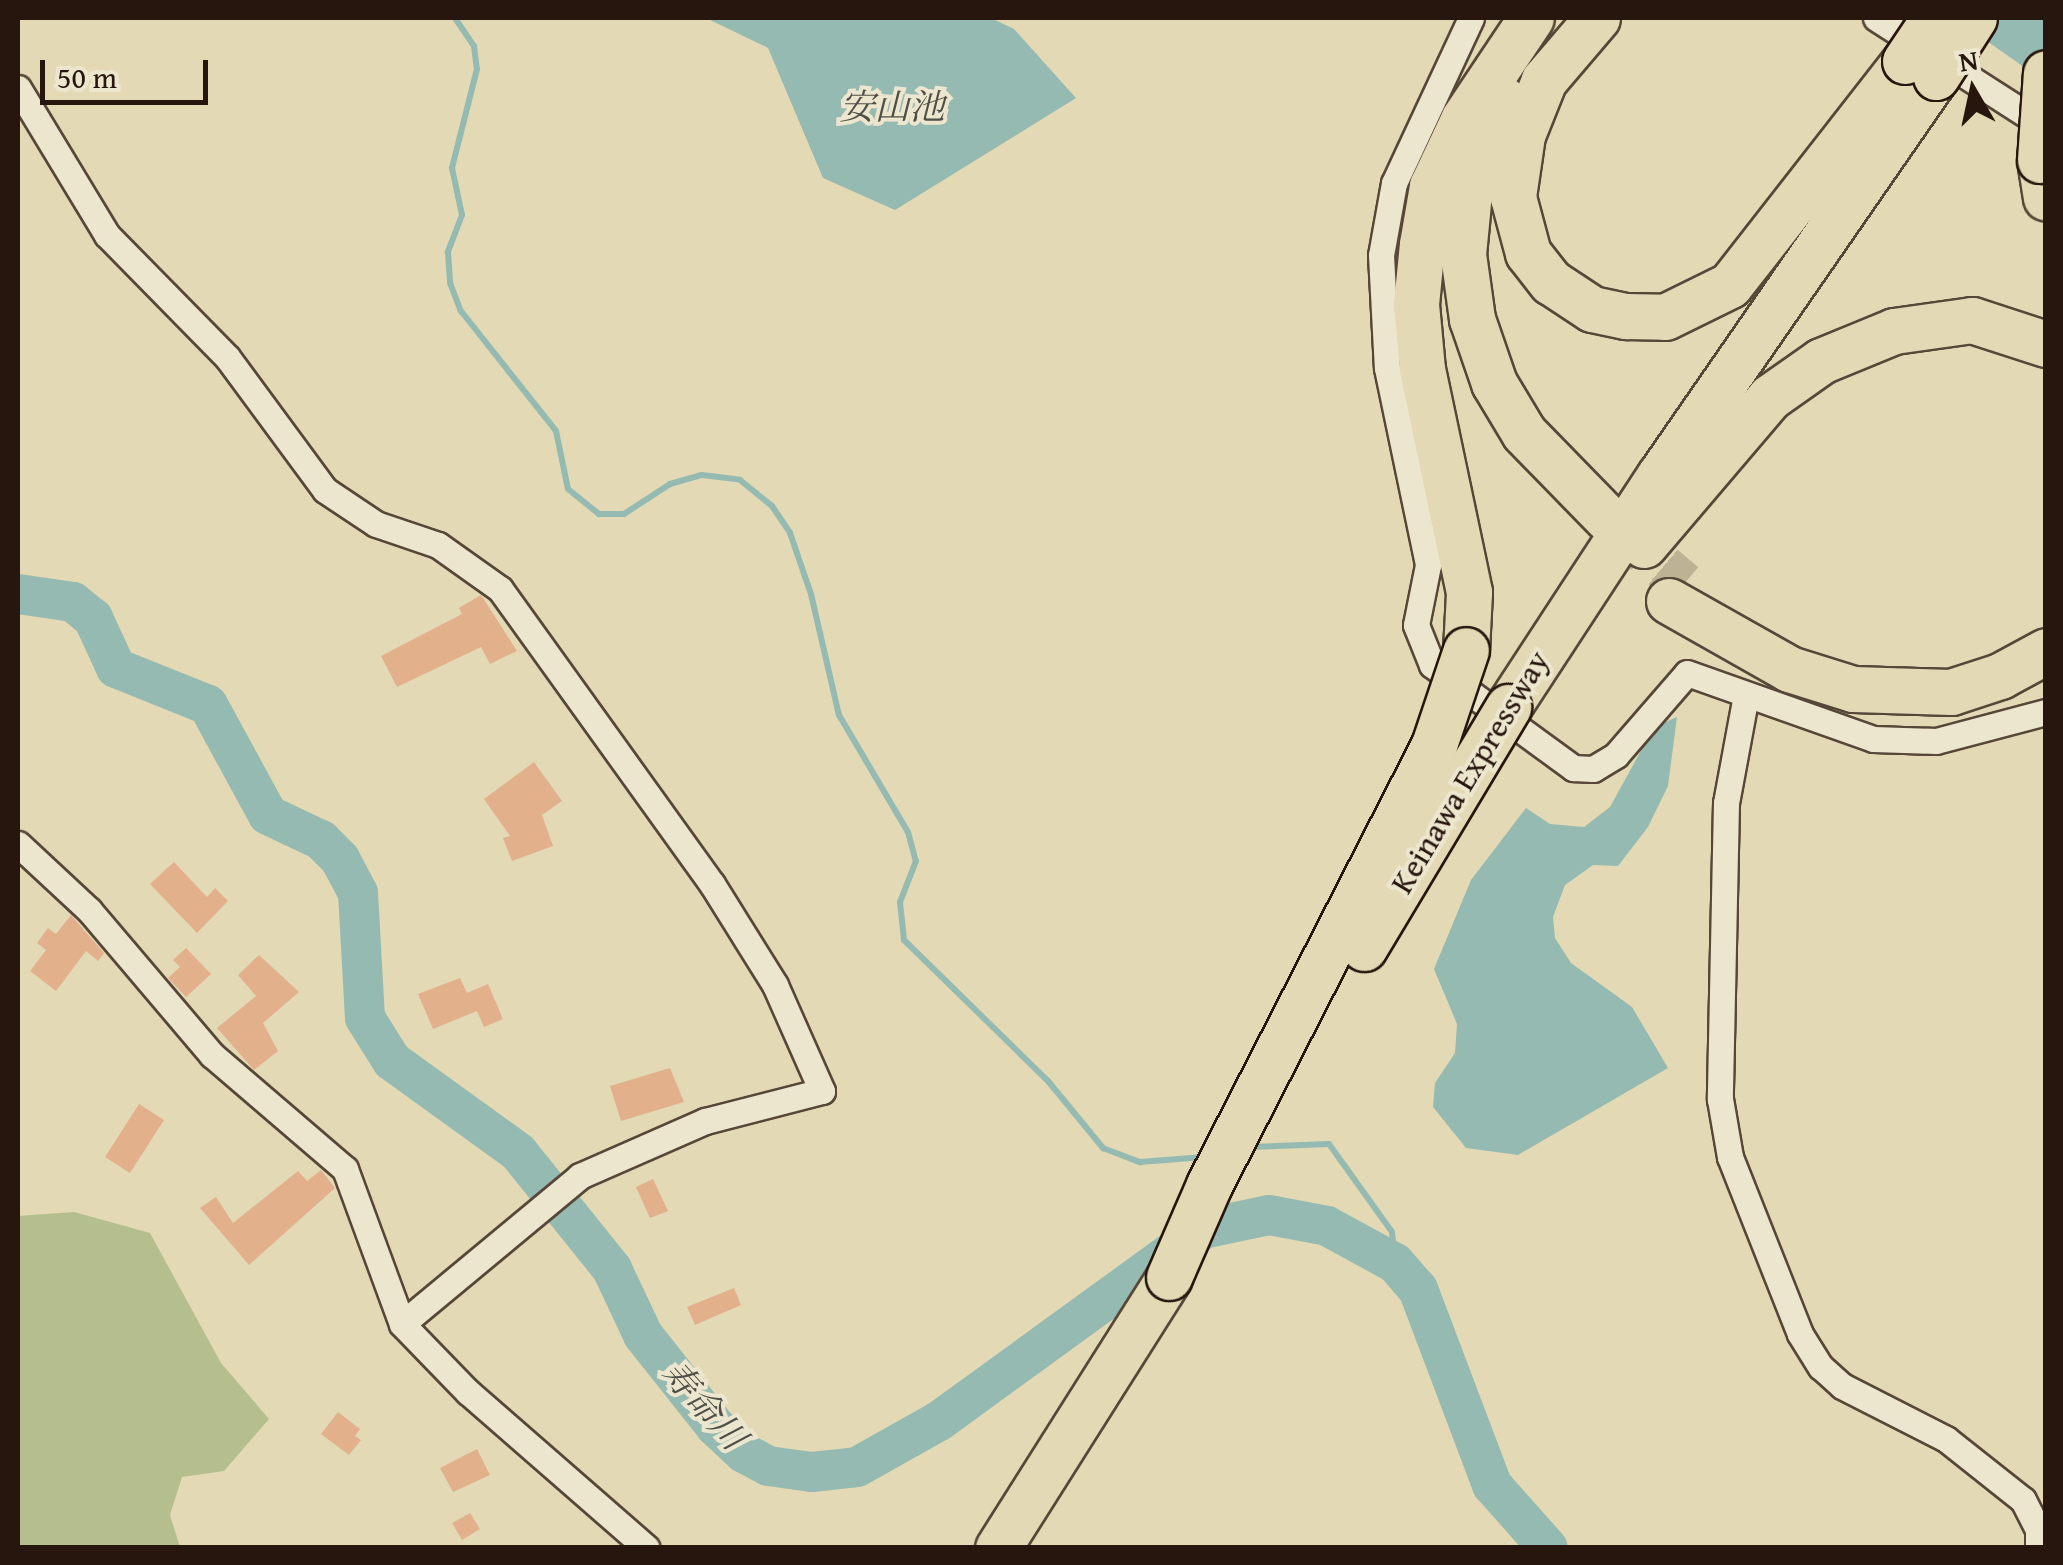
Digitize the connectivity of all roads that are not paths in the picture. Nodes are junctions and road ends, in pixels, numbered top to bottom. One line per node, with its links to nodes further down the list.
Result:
1 (1470, 18): 16 (street)
2 (1531, 18): 11 (highway)
3 (1564, 18): 11 (highway)
4 (1597, 18): 8 (highway)
5 (1876, 18): 12 (street)
6 (1934, 18): 8 (highway, bridge)
7 (1974, 18): 8 (highway, Keinawa Expressway, bridge)
8 (1920, 69): 18 (highway, Keinawa Expressway)
9 (2046, 73): 12 (highway, bridge)
10 (18, 88): 21 (street)
11 (1464, 118): 20 (highway, bridge)
12 (2044, 162)
13 (2046, 344): 18 (highway)
14 (2046, 624): 15 (highway)
15 (2046, 650)
16 (1746, 695): 17 (street); 24 (street)
17 (2046, 712)
18 (1518, 713): 20 (highway, Keinawa Expressway, bridge)
19 (18, 844): 21 (street)
20 (1169, 1277): 23 (highway, Keinawa Expressway)
21 (402, 1324): 22 (street)
22 (641, 1546)
23 (998, 1548)
24 (2038, 1548)

